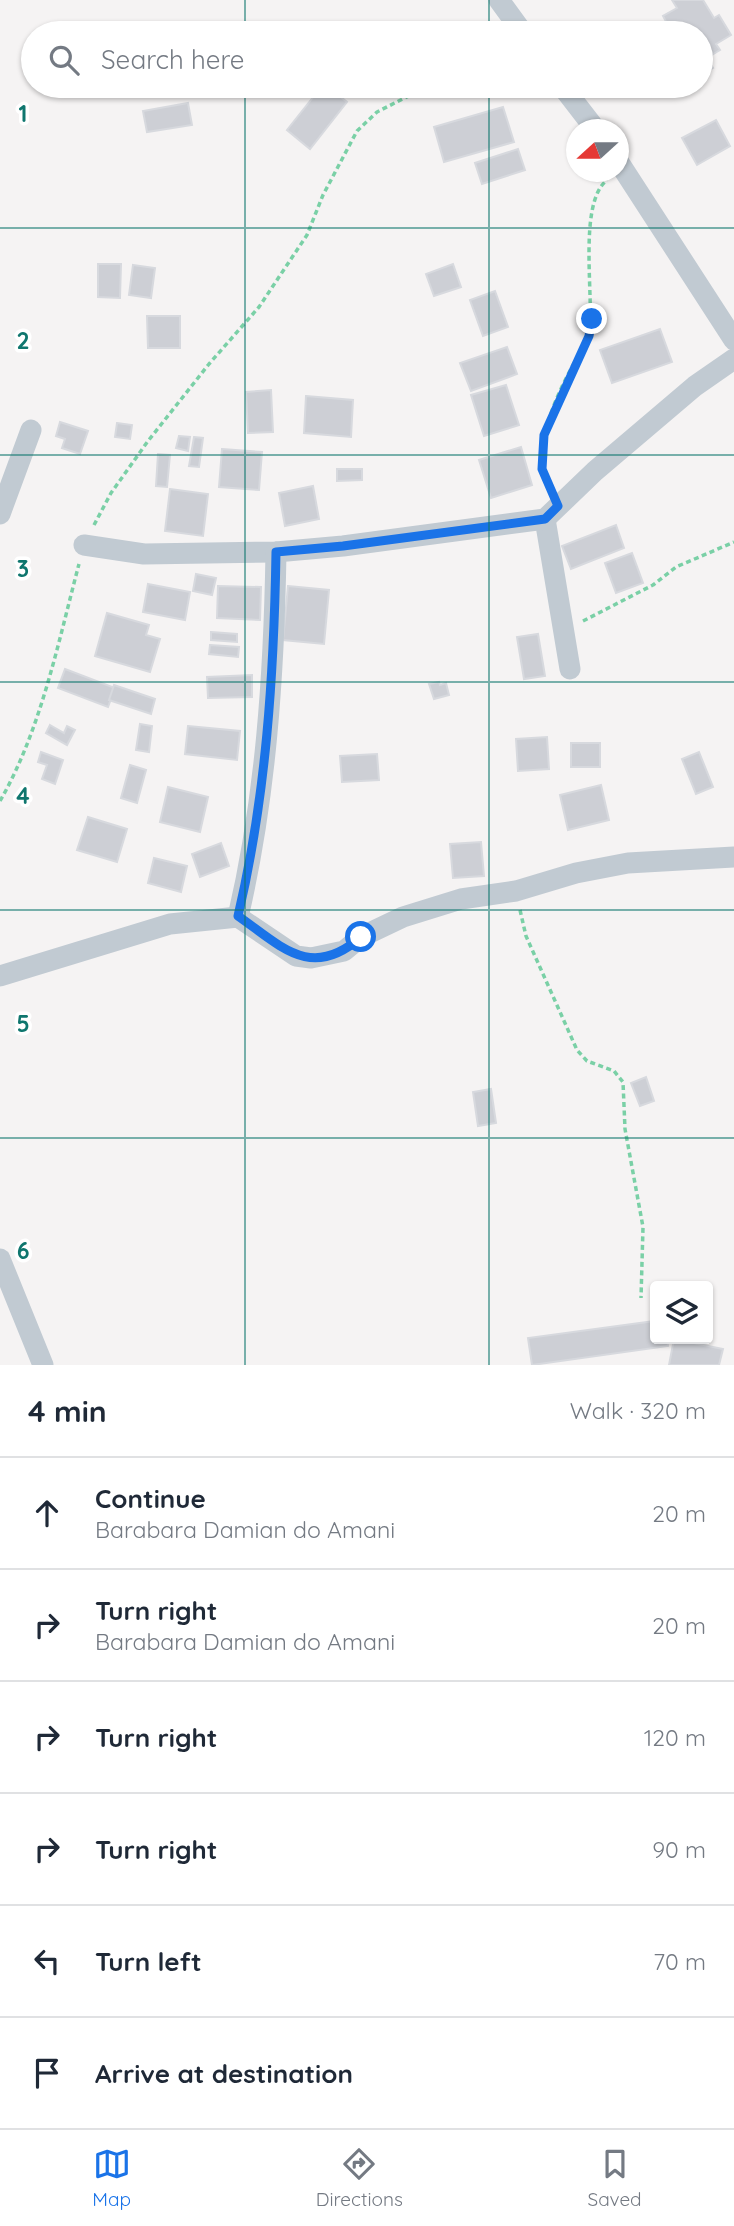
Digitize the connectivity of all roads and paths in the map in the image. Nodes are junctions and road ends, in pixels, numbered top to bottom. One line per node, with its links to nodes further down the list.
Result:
1 (499, 0): 2 (street)
2 (514, 21)
3 (404, 98): 14 (path)
4 (571, 98): 5 (street)
5 (588, 119)
6 (604, 182): 11 (path)
7 (623, 182): 8 (street)
8 (734, 340)
9 (734, 359): 11 (street)
10 (31, 430): 12 (street)
11 (551, 512): 15 (street); 16 (street)
12 (0, 514)
13 (734, 542): 16 (path)
14 (84, 545): 15 (street); 18 (path)
15 (276, 552): 21 (street)
16 (564, 634): 17 (street)
17 (570, 669)
18 (0, 801)
19 (734, 857): 20 (street)
20 (516, 891): 21 (street); 24 (path)
21 (238, 916): 22 (street)
22 (0, 976)
23 (0, 1259): 25 (street)
24 (641, 1298)
25 (43, 1365)

